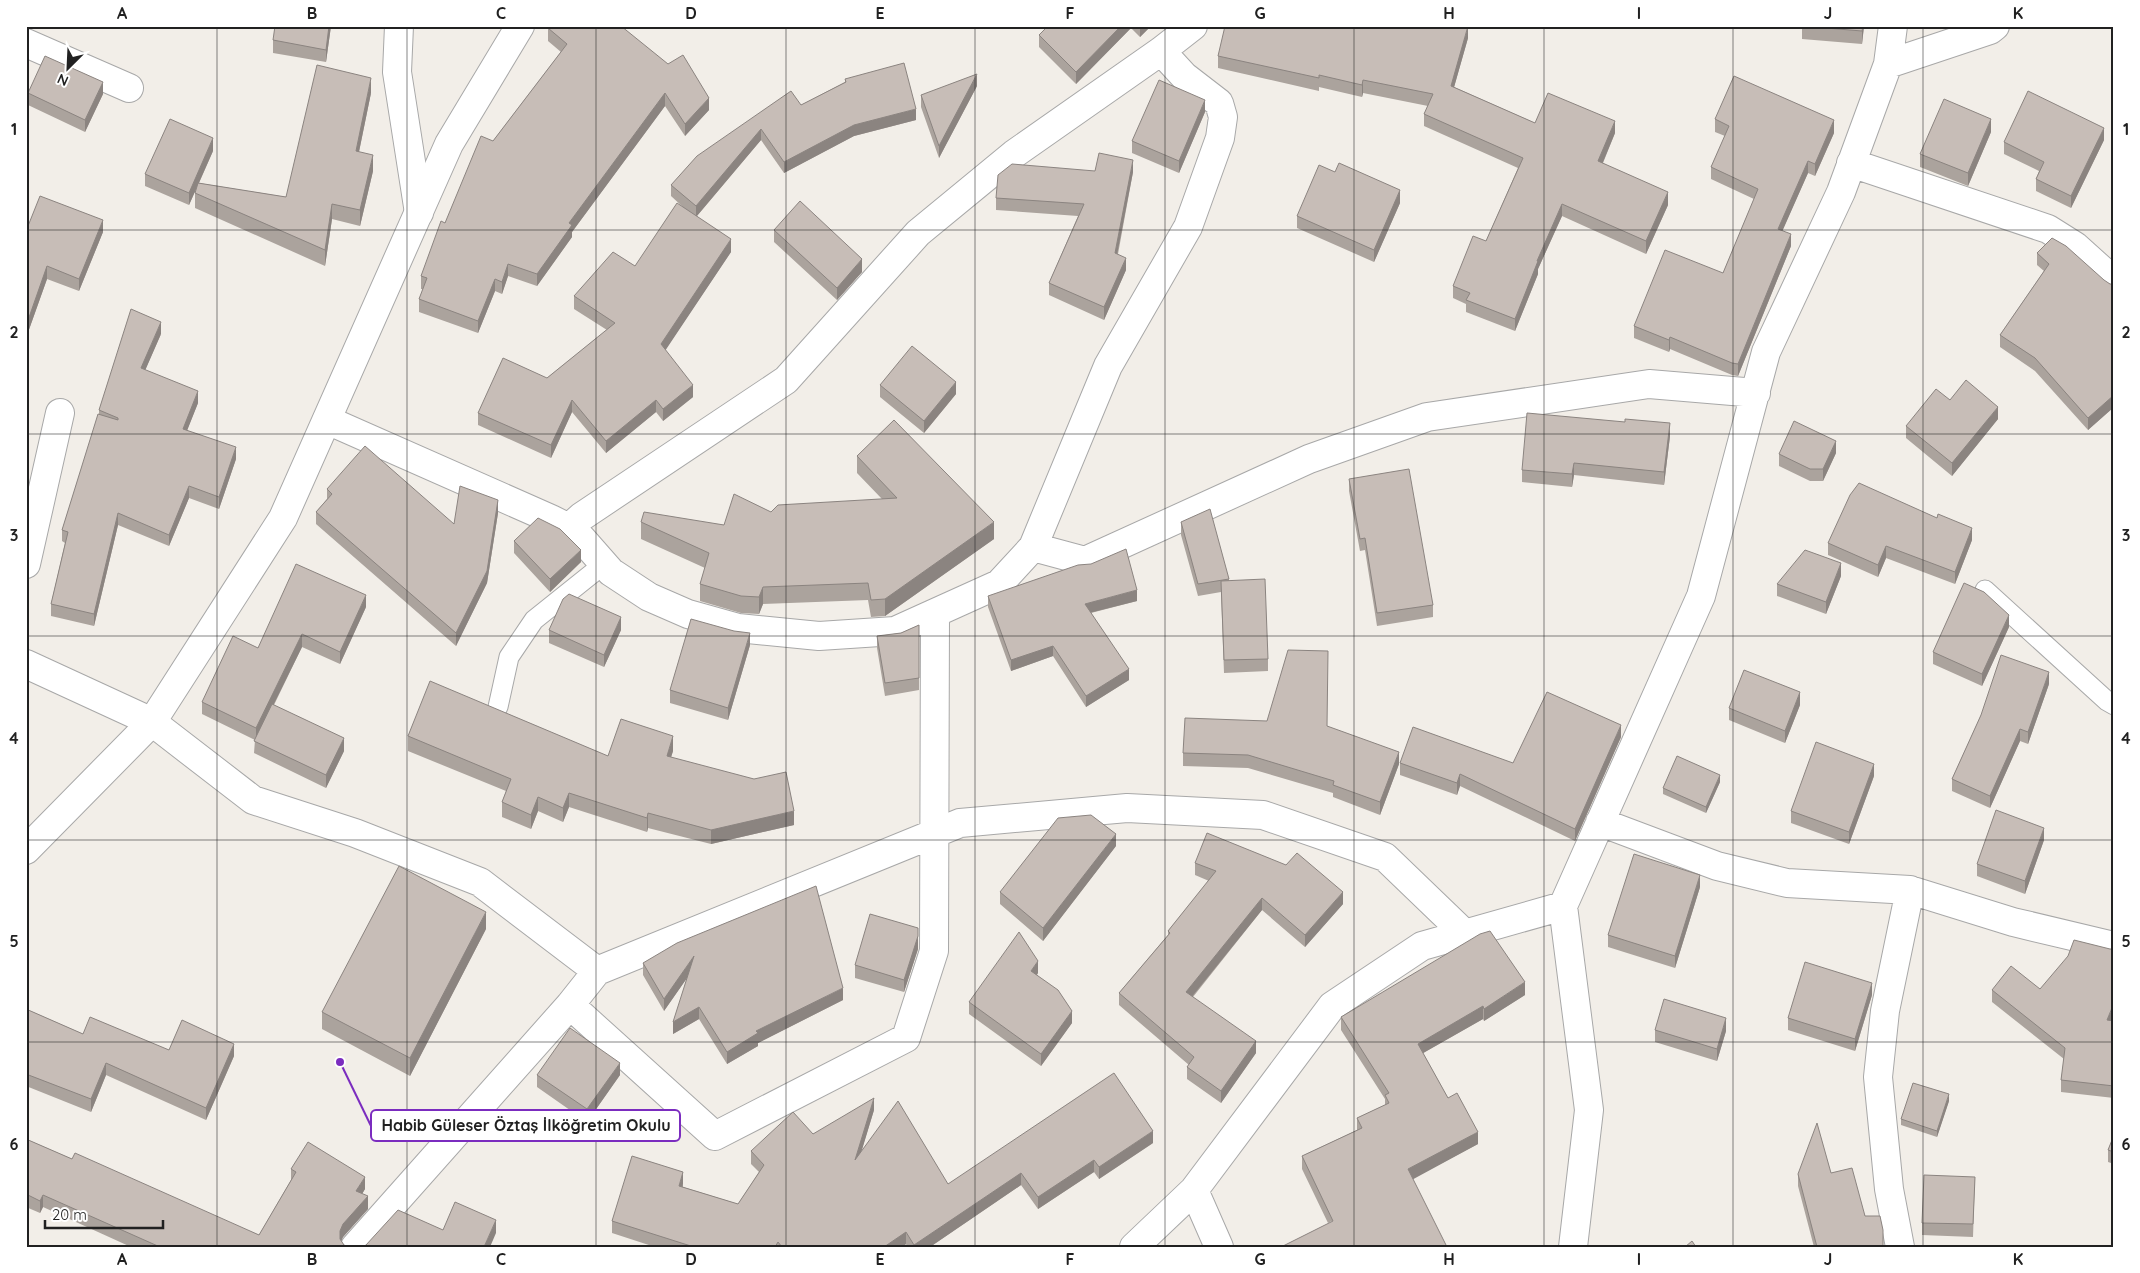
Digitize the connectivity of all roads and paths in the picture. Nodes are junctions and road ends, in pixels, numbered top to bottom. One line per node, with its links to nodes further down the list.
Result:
1 (398, 26): 12 (street)
2 (520, 26): 12 (street)
3 (1193, 26): 8 (street)
4 (1893, 26): 9 (street)
5 (1995, 26): 6 (street)
6 (1950, 35): 9 (street)
7 (26, 43): 10 (street)
8 (1161, 51): 17 (street); 18 (street)
9 (1888, 64): 11 (street)
10 (129, 88)
11 (1851, 163): 13 (street); 14 (street)
12 (418, 213): 16 (street)
13 (2114, 281)
14 (1756, 393): 18 (street); 27 (street)
15 (60, 413): 19 (street)
16 (327, 420): 17 (street); 26 (street)
17 (569, 528): 20 (street)
18 (1033, 547): 22 (street)
19 (26, 564)
20 (604, 564): 22 (street); 25 (lane)
21 (1984, 590): 24 (lane)
22 (934, 613): 28 (street)
23 (26, 664): 26 (street)
24 (2114, 705)
25 (498, 707)
26 (152, 722): 29 (street); 34 (street)
27 (1600, 822): 30 (street); 31 (street)
28 (935, 833): 32 (street); 34 (street); 35 (street)
29 (26, 850)
30 (1910, 890): 33 (street); 41 (street)
31 (1563, 906): 32 (street); 40 (street)
32 (1465, 934): 36 (street)
33 (2114, 946)
34 (598, 971): 35 (street)
35 (570, 1005): 37 (street)
36 (1194, 1190): 38 (street); 39 (street)
37 (355, 1247)
38 (1134, 1247)
39 (1219, 1247)
40 (1573, 1247)
41 (1900, 1247)

